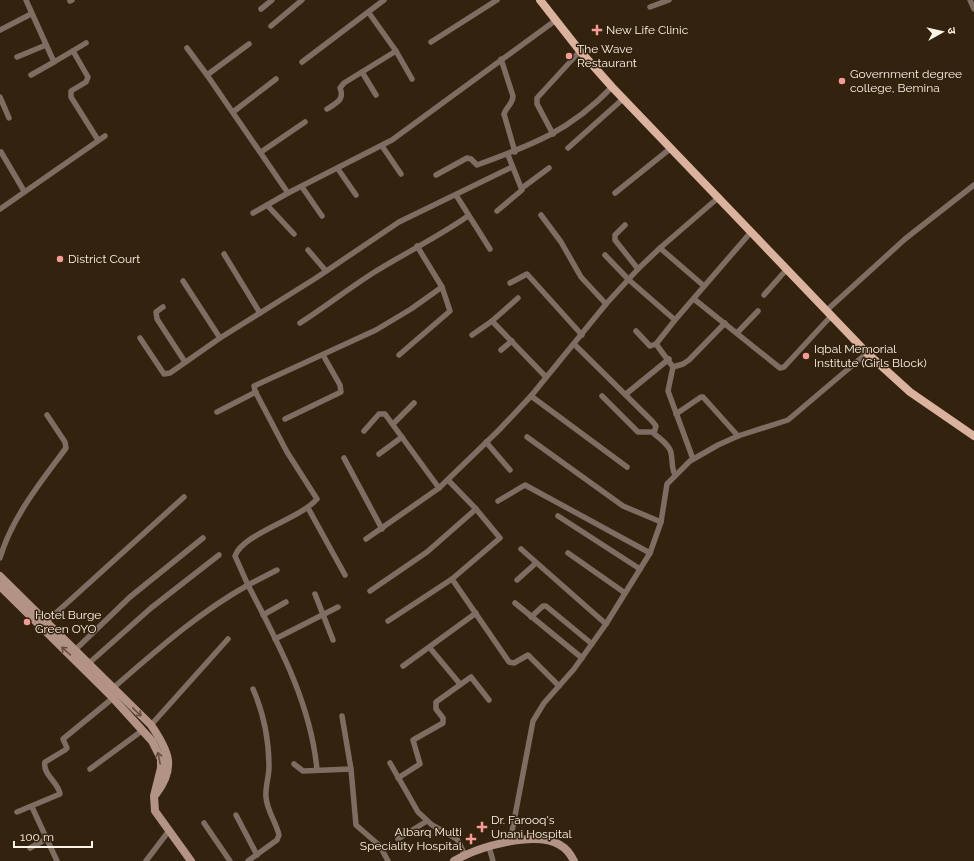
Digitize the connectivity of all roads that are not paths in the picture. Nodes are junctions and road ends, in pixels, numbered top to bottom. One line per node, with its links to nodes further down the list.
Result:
1 (26, 0): 11 (street)
2 (272, 0): 9 (street)
3 (302, 0): 13 (street)
4 (384, 0): 10 (street)
5 (497, 0): 15 (street)
6 (540, 0): 12 (main road)
7 (669, 0): 8 (street)
8 (650, 8)
9 (261, 9)
10 (369, 13): 21 (street); 26 (street)
11 (31, 14): 14 (street); 17 (street)
12 (556, 20): 22 (main road); 24 (street)
13 (271, 26)
14 (0, 30)
15 (431, 42)
16 (86, 43): 20 (street)
17 (46, 44): 23 (street); 25 (street)
18 (249, 44): 29 (street)
19 (187, 48): 29 (street)
20 (73, 51): 25 (street); 42 (street)
21 (396, 51): 27 (street); 31 (street)
22 (580, 51): 32 (main road); 40 (street)
23 (17, 57)
24 (501, 59): 43 (street); 48 (street)
25 (54, 62): 28 (street)
26 (302, 62)
27 (362, 72): 33 (street); 36 (street)
28 (31, 75)
29 (207, 75): 37 (street)
30 (276, 79): 37 (street)
31 (412, 79)
32 (612, 87): 35 (main road); 40 (street)
33 (376, 95)
34 (0, 97): 38 (street)
35 (624, 98): 44 (street); 45 (main road)
36 (327, 109)
37 (233, 112): 47 (street)
38 (9, 118)
39 (305, 122): 47 (street)
40 (553, 134): 48 (street)
41 (105, 136): 42 (street)
42 (98, 140): 58 (street)
43 (382, 146): 52 (street); 53 (street)
44 (568, 148)
45 (671, 148): 60 (street); 63 (main road)
46 (1, 152): 58 (street)
47 (261, 152): 59 (street)
48 (515, 152): 49 (street)
49 (508, 155): 50 (street); 54 (street)
50 (512, 167): 57 (street); 62 (street)
51 (549, 168): 57 (street)
52 (338, 169): 56 (street); 61 (street)
53 (401, 174)
54 (436, 175)
55 (974, 186): 94 (street)
56 (302, 187): 59 (street); 69 (street)
57 (522, 188): 66 (street)
58 (24, 191): 65 (street)
59 (288, 193): 64 (street)
60 (615, 193)
61 (356, 195)
62 (456, 195): 70 (street); 82 (street)
63 (719, 197): 72 (main road); 76 (street)
64 (267, 205): 67 (street); 73 (street)
65 (0, 209)
66 (497, 211)
67 (253, 213)
68 (541, 215): 91 (street)
69 (322, 216)
70 (468, 216): 74 (street); 75 (street)
71 (625, 225): 80 (street)
72 (751, 232): 81 (main road); 86 (street)
73 (294, 234)
74 (417, 246): 87 (street); 98 (street)
75 (490, 248)
76 (660, 248): 80 (street); 86 (street)
77 (308, 250): 82 (street)
78 (224, 254): 95 (street)
79 (605, 255): 83 (street)
80 (638, 269): 83 (street)
81 (787, 269): 88 (street); 94 (main road)
82 (326, 271): 95 (street)
83 (629, 280): 91 (street); 96 (street)
84 (183, 281): 105 (street)
85 (510, 283): 103 (street)
86 (704, 286): 90 (street)
87 (442, 287): 111 (street); 112 (street)
88 (764, 295)
89 (518, 298): 97 (street)
90 (694, 299): 96 (street); 99 (street)
91 (606, 304): 103 (street)
92 (163, 307): 114 (street)
93 (758, 311): 101 (street)
94 (830, 312): 101 (street); 110 (main road)
95 (260, 313): 105 (street)
96 (675, 320): 108 (street)
97 (492, 321): 102 (street); 106 (street)
98 (300, 323)
99 (725, 323): 101 (street); 115 (street)
100 (636, 331): 108 (street)
101 (737, 333)
102 (472, 335)
103 (582, 335): 107 (street)
104 (140, 338): 114 (street)
105 (220, 338): 114 (street)
106 (512, 341): 109 (street); 116 (street)
107 (574, 344): 116 (street); 118 (street)
108 (656, 344): 113 (street)
109 (500, 350)
110 (867, 353): 129 (street); 130 (main road)
111 (323, 355): 117 (street); 125 (street)
112 (399, 355)
113 (669, 359): 115 (street); 118 (street)
114 (185, 362)
115 (673, 366): 123 (street)
116 (546, 377): 119 (street)
117 (256, 392): 122 (street); 144 (street)
118 (626, 394): 128 (street)
119 (531, 396): 133 (street); 137 (street)
120 (602, 396): 128 (street)
121 (414, 404): 126 (street)
122 (217, 412)
123 (676, 414): 129 (street); 136 (street)
124 (47, 415): 155 (street)
125 (285, 419)
126 (393, 424): 127 (street); 131 (street)
127 (364, 431)
128 (654, 433): 139 (street)
129 (738, 436): 136 (street)
130 (974, 436)
131 (402, 437): 134 (street); 141 (street)
132 (527, 437): 147 (street)
133 (486, 442): 138 (street); 140 (street)
134 (379, 454)
135 (344, 458): 148 (street)
136 (693, 459): 139 (street)
137 (627, 467)
138 (510, 470)
139 (675, 474): 147 (street)
140 (448, 480): 141 (street); 145 (street)
141 (439, 488): 148 (street)
142 (184, 497): 176 (street)
143 (498, 501): 153 (street)
144 (308, 508): 159 (street); 163 (street)
145 (476, 509): 161 (street); 165 (street)
146 (558, 516): 157 (street)
147 (661, 522): 153 (street)
148 (382, 529): 150 (street)
149 (202, 538): 183 (street)
150 (366, 540)
151 (521, 549): 156 (street)
152 (568, 553): 166 (street)
153 (650, 553): 157 (street)
154 (219, 556): 185 (street)
155 (0, 558)
156 (536, 563): 162 (street); 177 (street)
157 (640, 569): 166 (street)
158 (277, 570): 163 (street)
159 (345, 575)
160 (0, 576): 176 (street)
161 (452, 579): 171 (street); 175 (street)
162 (517, 580)
163 (248, 585): 172 (street); 189 (street)
164 (0, 586): 191 (street, one-way to 164)
165 (370, 591)
166 (626, 593): 177 (street)
167 (315, 594): 173 (street)
168 (286, 602): 172 (street)
169 (515, 603): 174 (street)
170 (338, 607): 173 (street)
171 (476, 614): 182 (street); 188 (street)
172 (263, 615): 179 (street)
173 (323, 615): 179 (street); 180 (street)
174 (531, 617): 181 (street); 184 (street)
175 (388, 621)
176 (46, 622): 183 (street)
177 (606, 624): 181 (street)
178 (228, 639): 194 (street)
179 (275, 639): 199 (street)
180 (333, 640)
181 (592, 644): 184 (street)
182 (430, 648): 186 (street); 187 (street)
183 (75, 650): 185 (street)
184 (582, 658): 188 (street)
185 (88, 664): 189 (street)
186 (403, 666)
187 (460, 684): 192 (street); 200 (street)
188 (559, 686): 209 (street)
189 (113, 688): 194 (street, one-way to 194)
190 (253, 689): 212 (street)
191 (113, 698): 194 (street); 201 (street)
192 (489, 700)
193 (342, 716): 198 (street)
194 (147, 727): 197 (street); 206 (street)
195 (390, 762): 200 (street)
196 (294, 764): 199 (street)
197 (90, 769)
198 (351, 769): 199 (street); 219 (street)
199 (317, 770)
200 (398, 778): 204 (street)
201 (32, 807): 202 (street); 207 (street)
202 (16, 812)
203 (236, 815): 212 (street)
204 (427, 821): 208 (street); 213 (street)
205 (204, 823): 217 (street)
206 (168, 832): 215 (street); 216 (street)
207 (46, 839): 210 (street); 214 (street)
208 (398, 839)
209 (510, 842): 211 (street); 223 (street)
210 (30, 848)
211 (489, 850): 213 (street); 221 (street); 222 (street)
212 (257, 855): 218 (street)
213 (464, 858): 220 (street)
214 (57, 861)
215 (146, 861)
216 (191, 861)
217 (230, 861)
218 (248, 861)
219 (388, 861)
220 (454, 861)
221 (493, 861)
222 (569, 861)
223 (574, 861)

